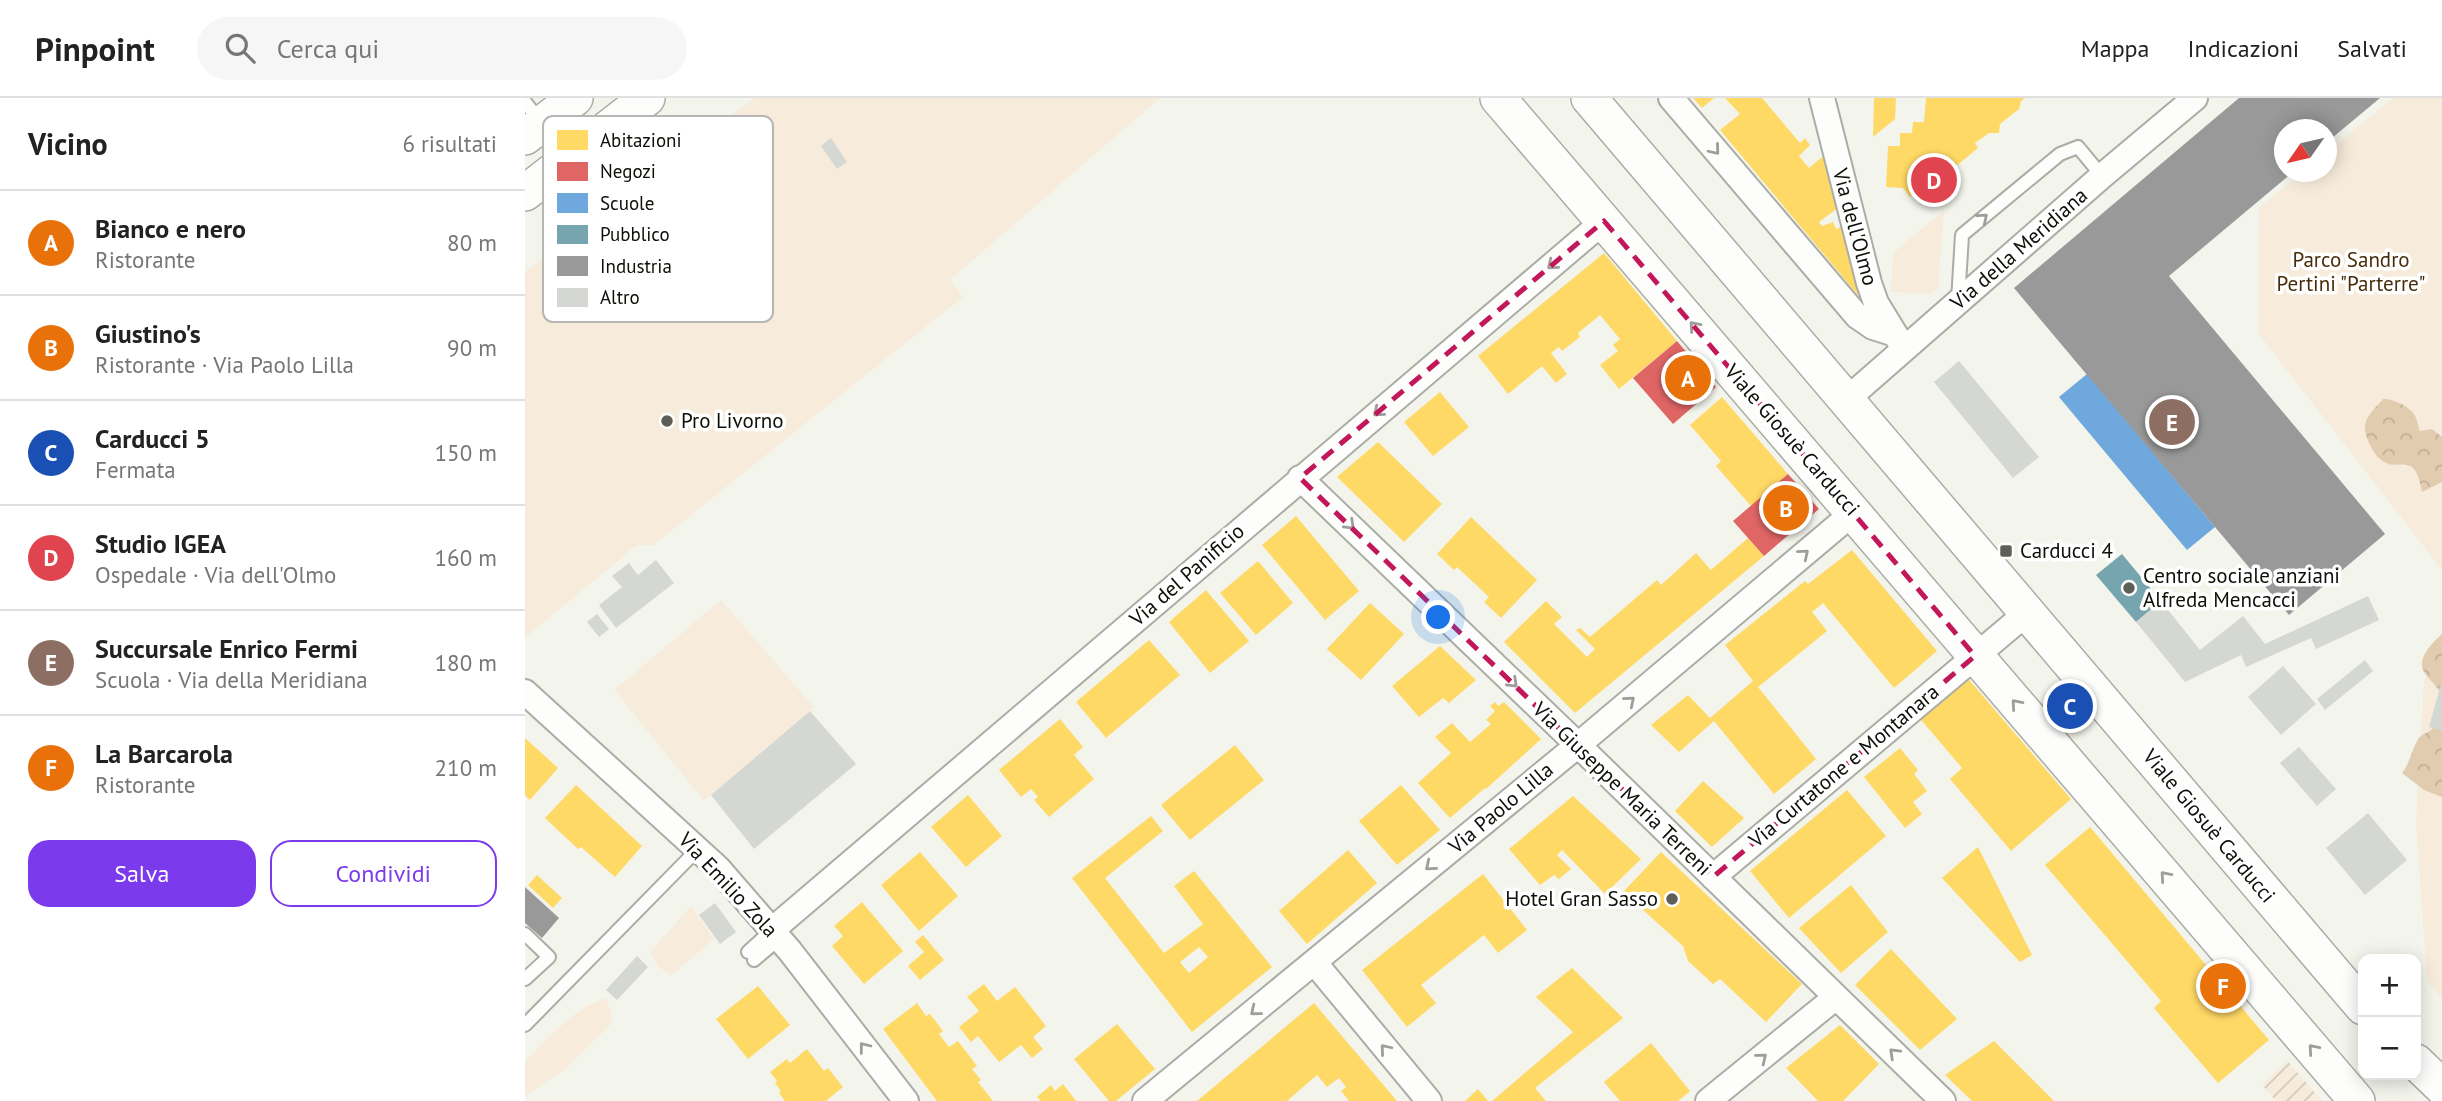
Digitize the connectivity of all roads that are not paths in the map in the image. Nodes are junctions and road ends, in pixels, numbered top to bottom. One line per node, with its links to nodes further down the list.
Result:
1 (575, 98): 9 (main road)
2 (647, 98): 8 (main road)
3 (1498, 98): 13 (main road, Viale Giosuè Carducci)
4 (1589, 98): 16 (main road, Viale Giosuè Carducci)
5 (1671, 98): 15 (street, one-way to 15)
6 (1822, 98): 15 (street, Via dell'Olmo)
7 (2195, 98): 10 (street, Via della Meridiana)
8 (624, 116)
9 (531, 121)
10 (2102, 176): 14 (street, Via della Meridiana); 14 (lane, one-way to 10)
11 (543, 179): 12 (main road)
12 (525, 193)
13 (1604, 221): 17 (street, Via del Panificio, one-way to 17); 18 (main road, Viale Giosuè Carducci, one-way to 13)
14 (1958, 302): 15 (street, Via della Meridiana)
15 (1900, 342): 16 (street, Via della Meridiana)
16 (1845, 401): 19 (main road, Viale Giosuè Carducci)
17 (1300, 478): 22 (street, Via Giuseppe Maria Terreni, one-way to 22); 26 (street, Via del Panificio)
18 (1854, 512): 20 (main road, Viale Giosuè Carducci); 22 (street, Via Paolo Lilla, one-way to 18)
19 (2028, 612): 20 (street); 31 (main road, Viale Giosuè Carducci)
20 (1975, 656): 24 (street, Via Curtatone e Montanara); 41 (main road, Viale Giosuè Carducci, one-way to 20)
21 (525, 692): 23 (street, Via Emilio Zola)
22 (1578, 745): 24 (street, Via Giuseppe Maria Terreni); 28 (street, Via Paolo Lilla, one-way to 28)
23 (698, 849): 26 (street, Via Emilio Zola); 32 (lane)
24 (1713, 877): 30 (street, Via Giuseppe Maria Terreni)
25 (525, 934): 29 (lane)
26 (776, 934): 27 (lane); 36 (street, Via Emilio Zola, one-way to 26)
27 (751, 956)
28 (1314, 962): 37 (street, Via Paolo Lilla, one-way to 37); 38 (street, one-way to 28)
29 (525, 979)
30 (1836, 997): 39 (street, one-way to 30); 40 (street, Via Giuseppe Maria Terreni, one-way to 30)
31 (2358, 1001)
32 (525, 1026)
33 (2421, 1067): 35 (main road)
34 (2416, 1080): 42 (main road)
35 (2442, 1087)
36 (906, 1101)
37 (1145, 1101)
38 (1429, 1101)
39 (1708, 1101)
40 (1943, 1101)
41 (2357, 1101)
42 (2431, 1101)

